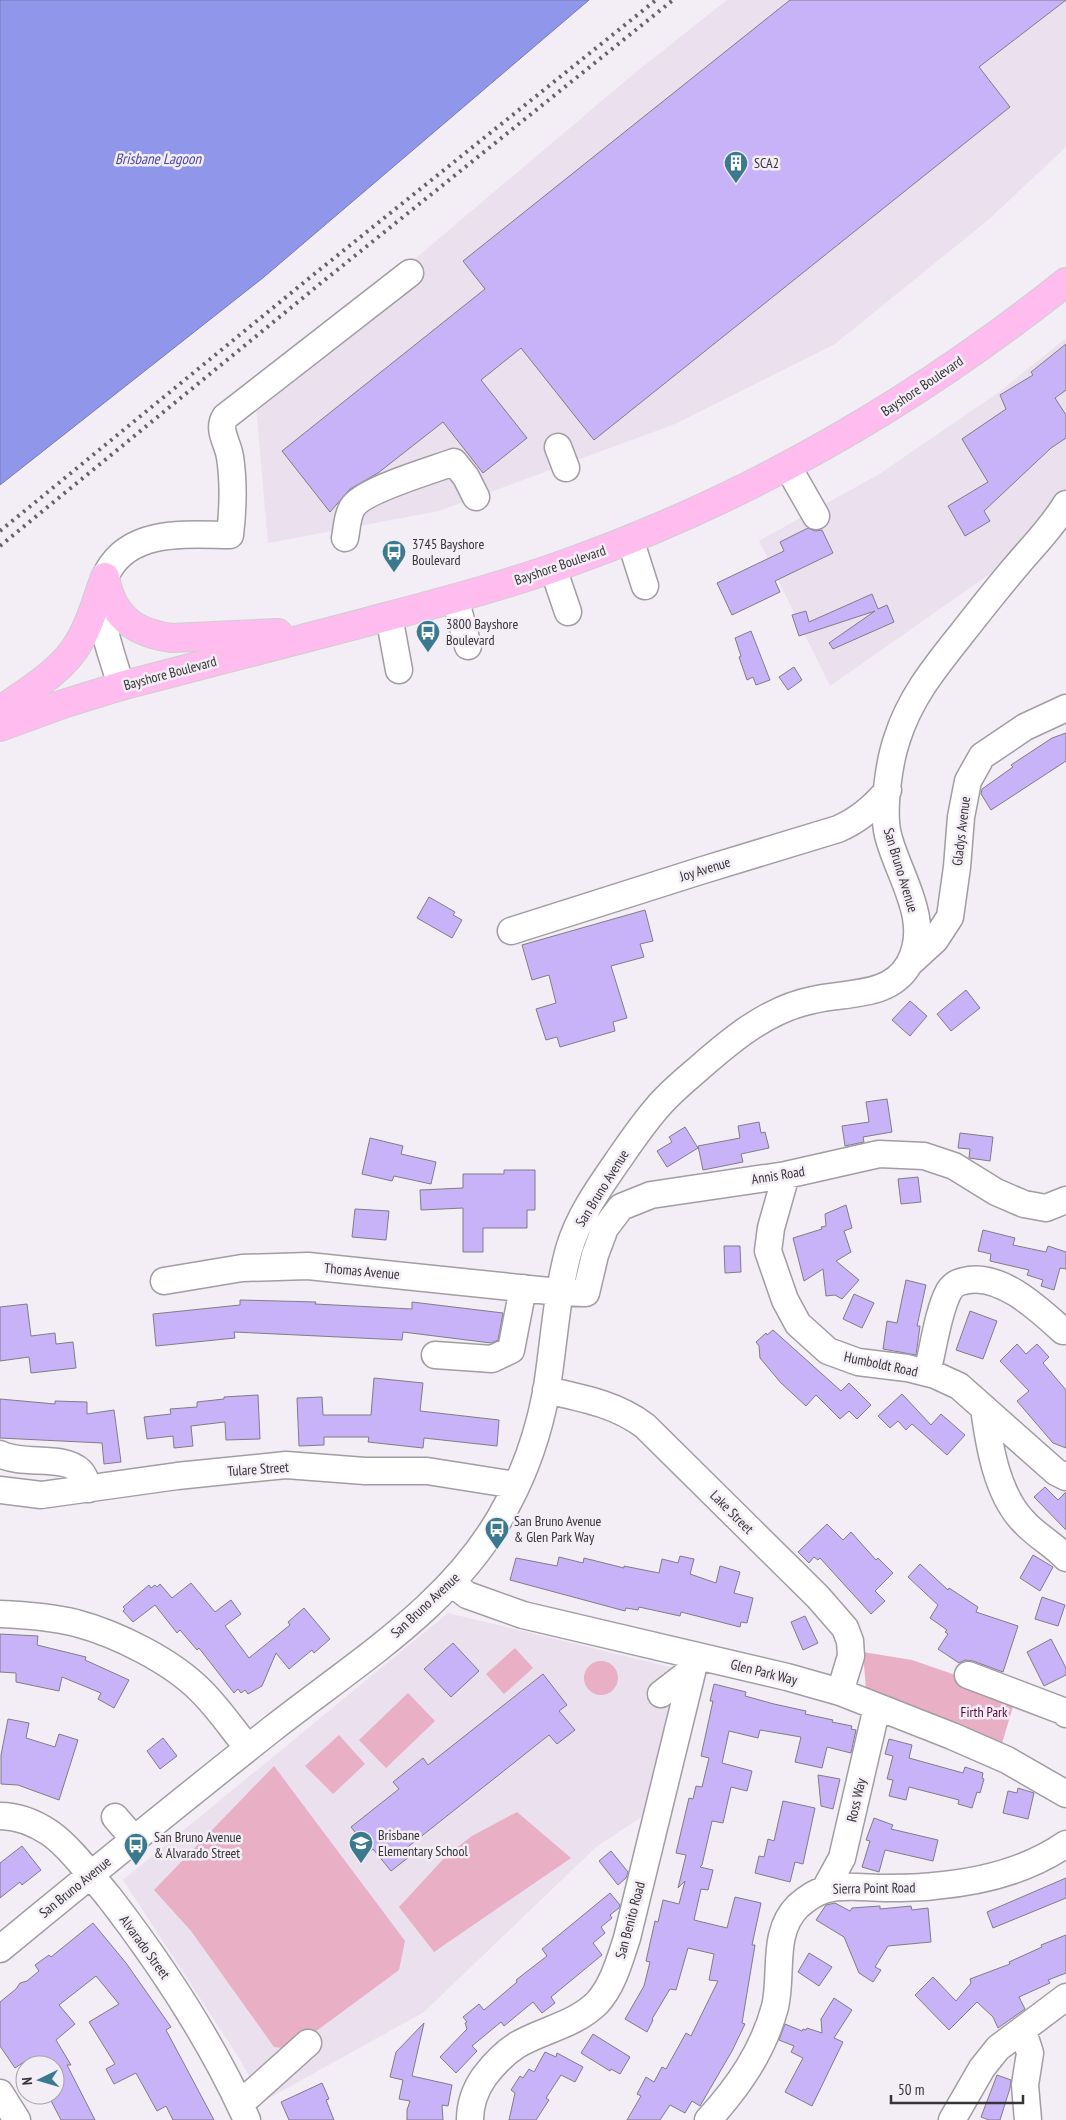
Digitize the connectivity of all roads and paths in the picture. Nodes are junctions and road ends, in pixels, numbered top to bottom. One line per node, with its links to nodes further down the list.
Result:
1 (410, 273): 10 (street)
2 (1066, 282): 3 (main road, Bayshore Boulevard)
3 (788, 467): 6 (street); 8 (main road, Bayshore Boulevard)
4 (476, 497): 7 (street)
5 (1063, 513): 22 (street, San Bruno Avenue)
6 (816, 516)
7 (345, 538)
8 (630, 539): 9 (main road, Bayshore Boulevard); 11 (street)
9 (553, 568): 12 (main road, Bayshore Boulevard); 13 (street)
10 (105, 577): 15 (main road); 18 (street); 20 (main road)
11 (645, 586)
12 (455, 598): 14 (main road, Bayshore Boulevard); 16 (street)
13 (568, 612)
14 (389, 616): 15 (main road, Bayshore Boulevard); 17 (street)
15 (330, 632): 18 (main road, Bayshore Boulevard)
16 (468, 646)
17 (399, 670)
18 (121, 686): 21 (main road, Bayshore Boulevard)
19 (1066, 708): 24 (street, Gladys Avenue)
20 (0, 711)
21 (0, 727)
22 (888, 790): 23 (street, Joy Avenue); 24 (street, San Bruno Avenue)
23 (511, 932)
24 (911, 962): 29 (street, San Bruno Avenue)
25 (786, 1175): 26 (street, Annis Road); 29 (street, Annis Road); 32 (street, Humboldt Road)
26 (1056, 1204)
27 (164, 1281): 28 (street, Thomas Avenue)
28 (523, 1288): 29 (street, Thomas Avenue); 31 (street)
29 (559, 1292): 33 (street, San Bruno Avenue)
30 (1063, 1331): 32 (street)
31 (435, 1354)
32 (927, 1373): 34 (street, Humboldt Road)
33 (546, 1390): 37 (street, San Bruno Avenue); 45 (street, Lake Street)
34 (984, 1408): 36 (street, Humboldt Road); 40 (street)
35 (0, 1454): 38 (street)
36 (1066, 1477)
37 (516, 1485): 38 (street, Tulare Street); 41 (street, San Bruno Avenue)
38 (89, 1489): 39 (street, Tulare Street)
39 (0, 1490)
40 (1066, 1558)
41 (452, 1583): 43 (street, Glen Park Way); 49 (street, San Bruno Avenue)
42 (0, 1614): 49 (street)
43 (694, 1663): 45 (street, Glen Park Way); 46 (street); 64 (street, San Benito Road)
44 (968, 1675): 48 (street)
45 (840, 1692): 47 (street, Glen Park Way)
46 (661, 1694)
47 (877, 1707): 50 (street, Glen Park Way); 56 (street, Ross Way)
48 (1066, 1714)
49 (248, 1748): 53 (street, San Bruno Avenue)
50 (1066, 1794)
51 (0, 1816): 55 (street, Alvarado Street)
52 (115, 1818): 53 (street)
53 (134, 1839): 55 (street, San Bruno Avenue)
54 (1066, 1844): 56 (street, Sierra Point Road)
55 (90, 1875): 57 (street, San Bruno Avenue); 62 (street, Alvarado Street)
56 (825, 1889): 65 (street, Sierra Point Road)
57 (0, 1949)
58 (1066, 1997): 59 (street)
59 (1023, 2031): 66 (street); 67 (street)
60 (308, 2043): 62 (street)
61 (0, 2093): 63 (street)
62 (244, 2112)
63 (17, 2120)
64 (470, 2120)
65 (708, 2120)
66 (952, 2120)
67 (1028, 2120)

